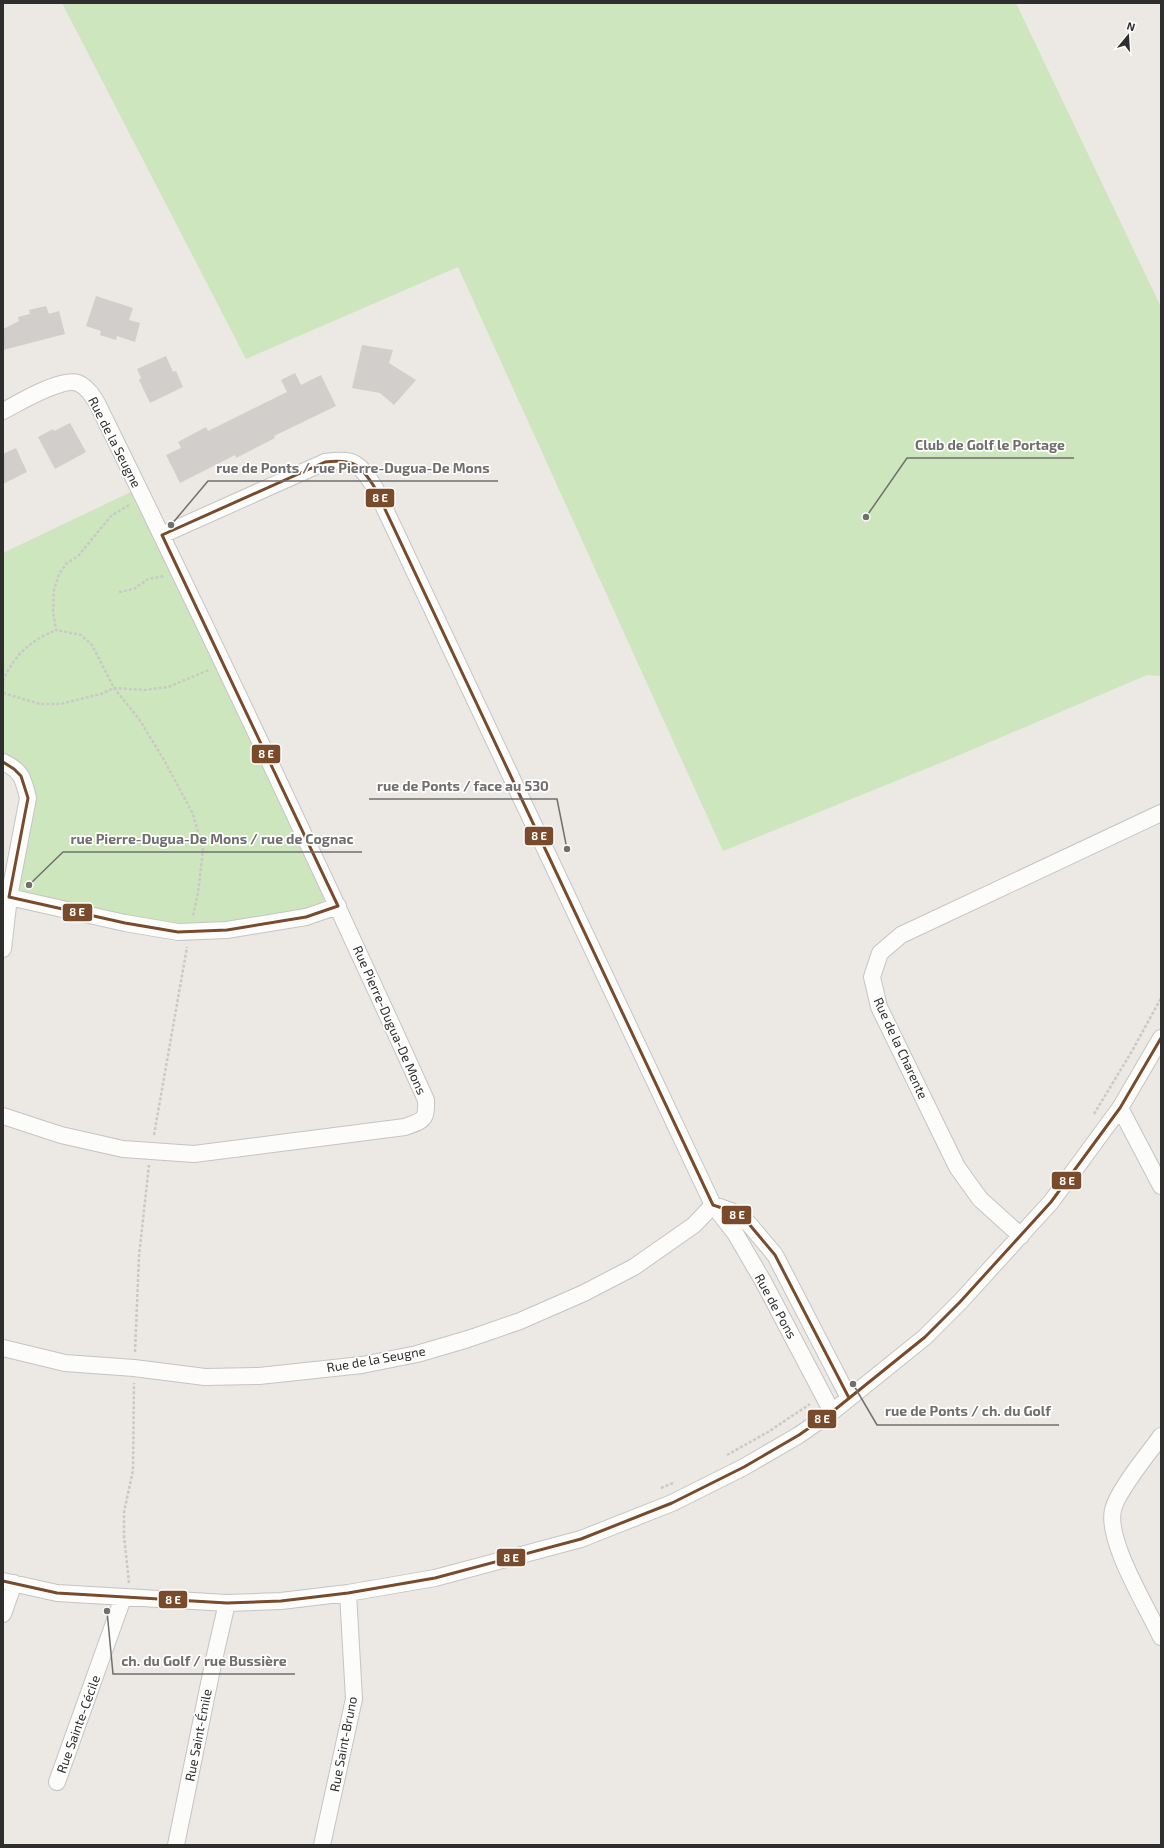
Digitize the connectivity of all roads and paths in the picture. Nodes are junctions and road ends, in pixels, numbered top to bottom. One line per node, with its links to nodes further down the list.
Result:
1 (3, 411): 2 (street, Rue de la Seugne)
2 (143, 496): 3 (street, Rue de la Seugne); 6 (path)
3 (162, 535): 4 (street, Rue Pierre-Dugua-De Mons); 24 (street, Rue de Pons)
4 (179, 570): 5 (path); 7 (street, Rue Pierre-Dugua-De Mons)
5 (119, 592)
6 (56, 630): 8 (path); 9 (path)
7 (223, 664): 9 (path); 14 (street, Rue Pierre-Dugua-De Mons)
8 (3, 681)
9 (114, 688): 10 (path); 15 (path)
10 (3, 693)
11 (3, 762): 13 (street)
12 (1161, 813): 25 (street, Rue de la Charente)
13 (9, 898): 15 (street); 16 (street)
14 (338, 906): 15 (street); 22 (street, Rue Pierre-Dugua-De Mons)
15 (189, 932): 22 (path)
16 (3, 949)
17 (1161, 998): 21 (path)
18 (1161, 1038): 19 (street)
19 (1120, 1108): 23 (street); 25 (street)
20 (3, 1116): 22 (street, Rue Pierre-Dugua-De Mons)
21 (1090, 1119)
22 (150, 1152): 27 (path)
23 (1161, 1186)
24 (713, 1204): 27 (street, Rue de la Seugne); 28 (street, Rue de Pons); 29 (street, Rue de Pons)
25 (1020, 1236): 29 (street)
26 (3, 1348): 27 (street, Rue de la Seugne)
27 (134, 1368): 36 (path)
28 (824, 1395): 30 (street, Rue de Pons); 32 (path)
29 (849, 1398): 30 (street)
30 (832, 1412): 38 (street)
31 (1161, 1436): 42 (street)
32 (724, 1458)
33 (682, 1478): 34 (path)
34 (654, 1492)
35 (8, 1582): 39 (street); 41 (street)
36 (129, 1582): 37 (path); 39 (path)
37 (137, 1583)
38 (348, 1593): 40 (street); 45 (street, Rue Saint-Bruno)
39 (123, 1598): 40 (street); 43 (street, Rue Sainte-Cécile)
40 (227, 1603): 44 (street, Rue Saint-Émile)
41 (3, 1614)
42 (1161, 1637)
43 (57, 1782)
44 (176, 1845)
45 (322, 1845)

